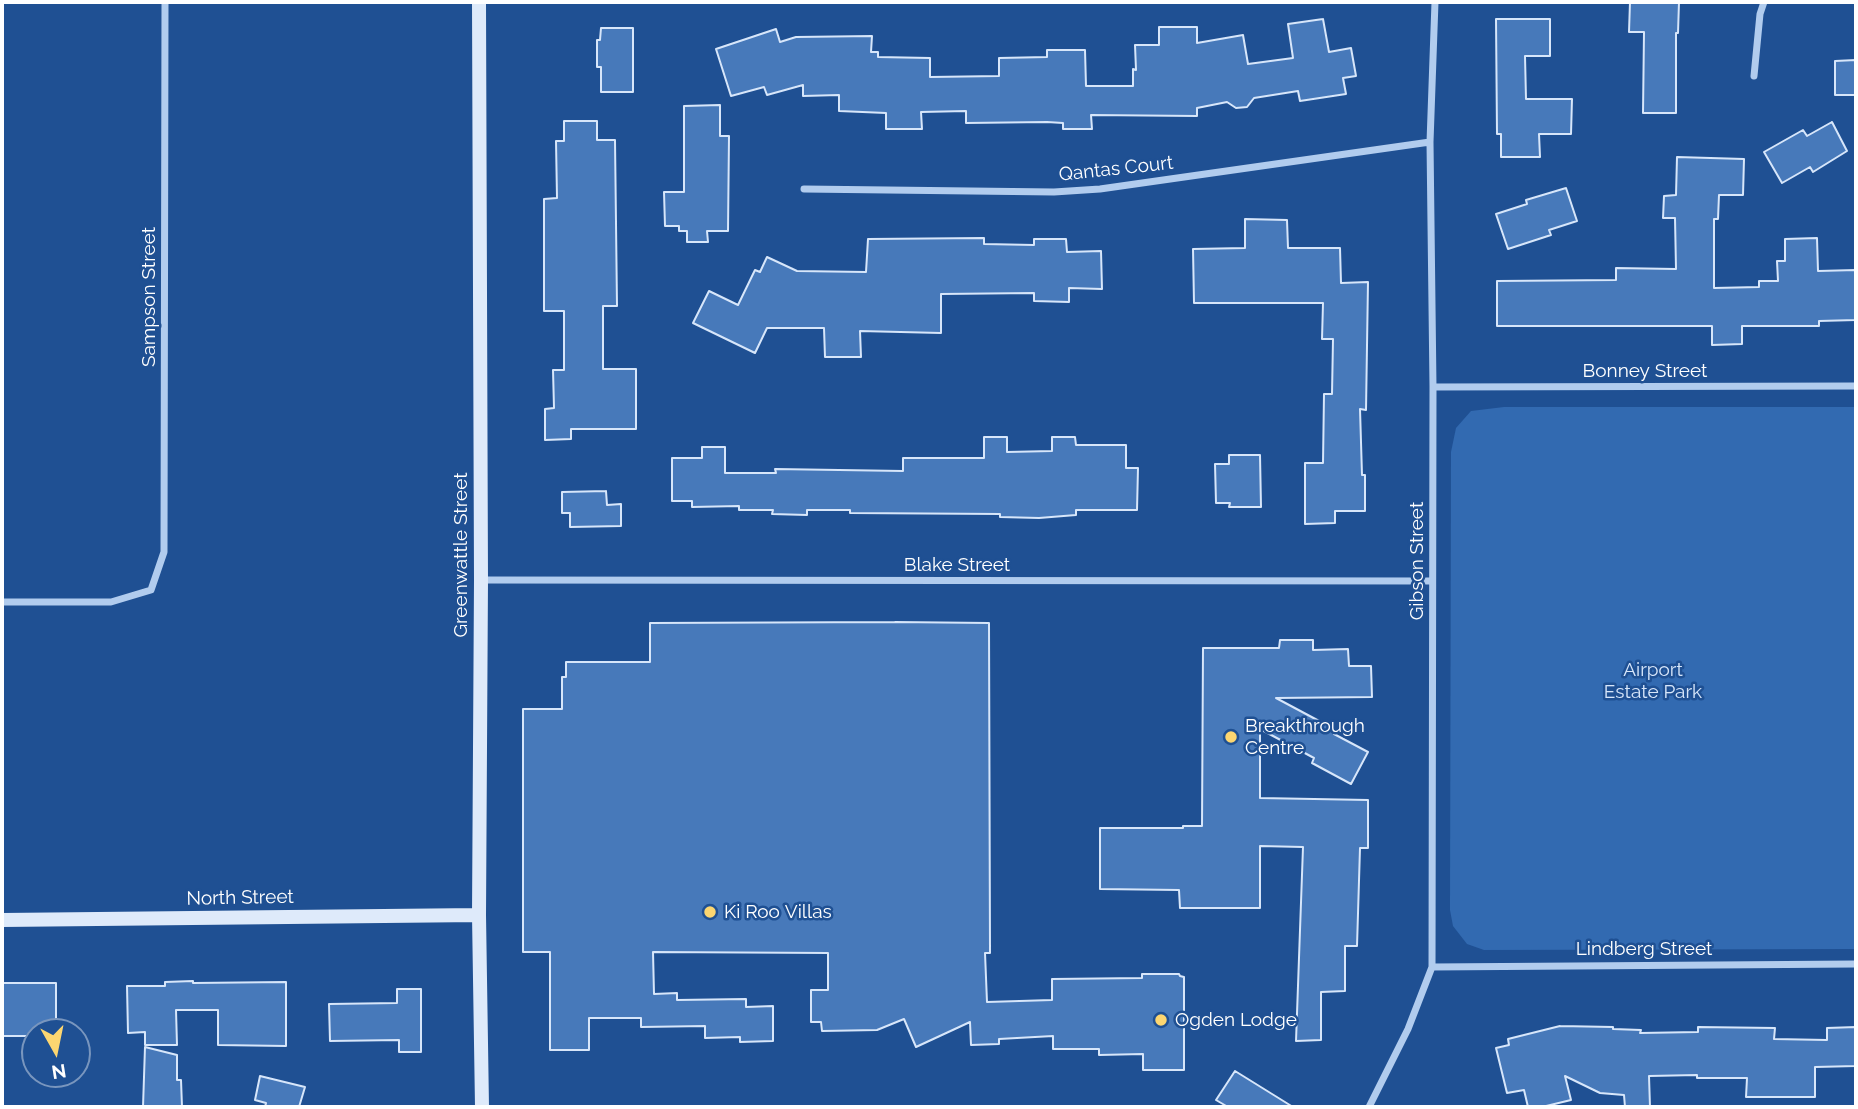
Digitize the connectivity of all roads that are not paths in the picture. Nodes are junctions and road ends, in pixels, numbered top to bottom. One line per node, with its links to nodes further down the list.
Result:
1 (165, 2): 12 (street, Sampson Street)
2 (480, 2): 10 (main road, Greenwattle Street)
3 (1435, 2): 6 (street, Gibson Street)
4 (1764, 2): 5 (street)
5 (1754, 76)
6 (1430, 142): 7 (street, Qantas Court); 9 (street, Gibson Street)
7 (804, 189)
8 (1856, 386): 9 (street, Bonney Street)
9 (1433, 387): 11 (street, Gibson Street)
10 (481, 580): 11 (street, Blake Street); 13 (main road, Greenwattle Street)
11 (1432, 581): 16 (street, Gibson Street)
12 (2, 602)
13 (479, 915): 14 (main road, North Street); 17 (main road, Greenwattle Street)
14 (2, 920)
15 (1856, 964): 16 (street, Lindberg Street)
16 (1432, 967): 18 (street, Gibson Street)
17 (482, 1107)
18 (1369, 1107)

